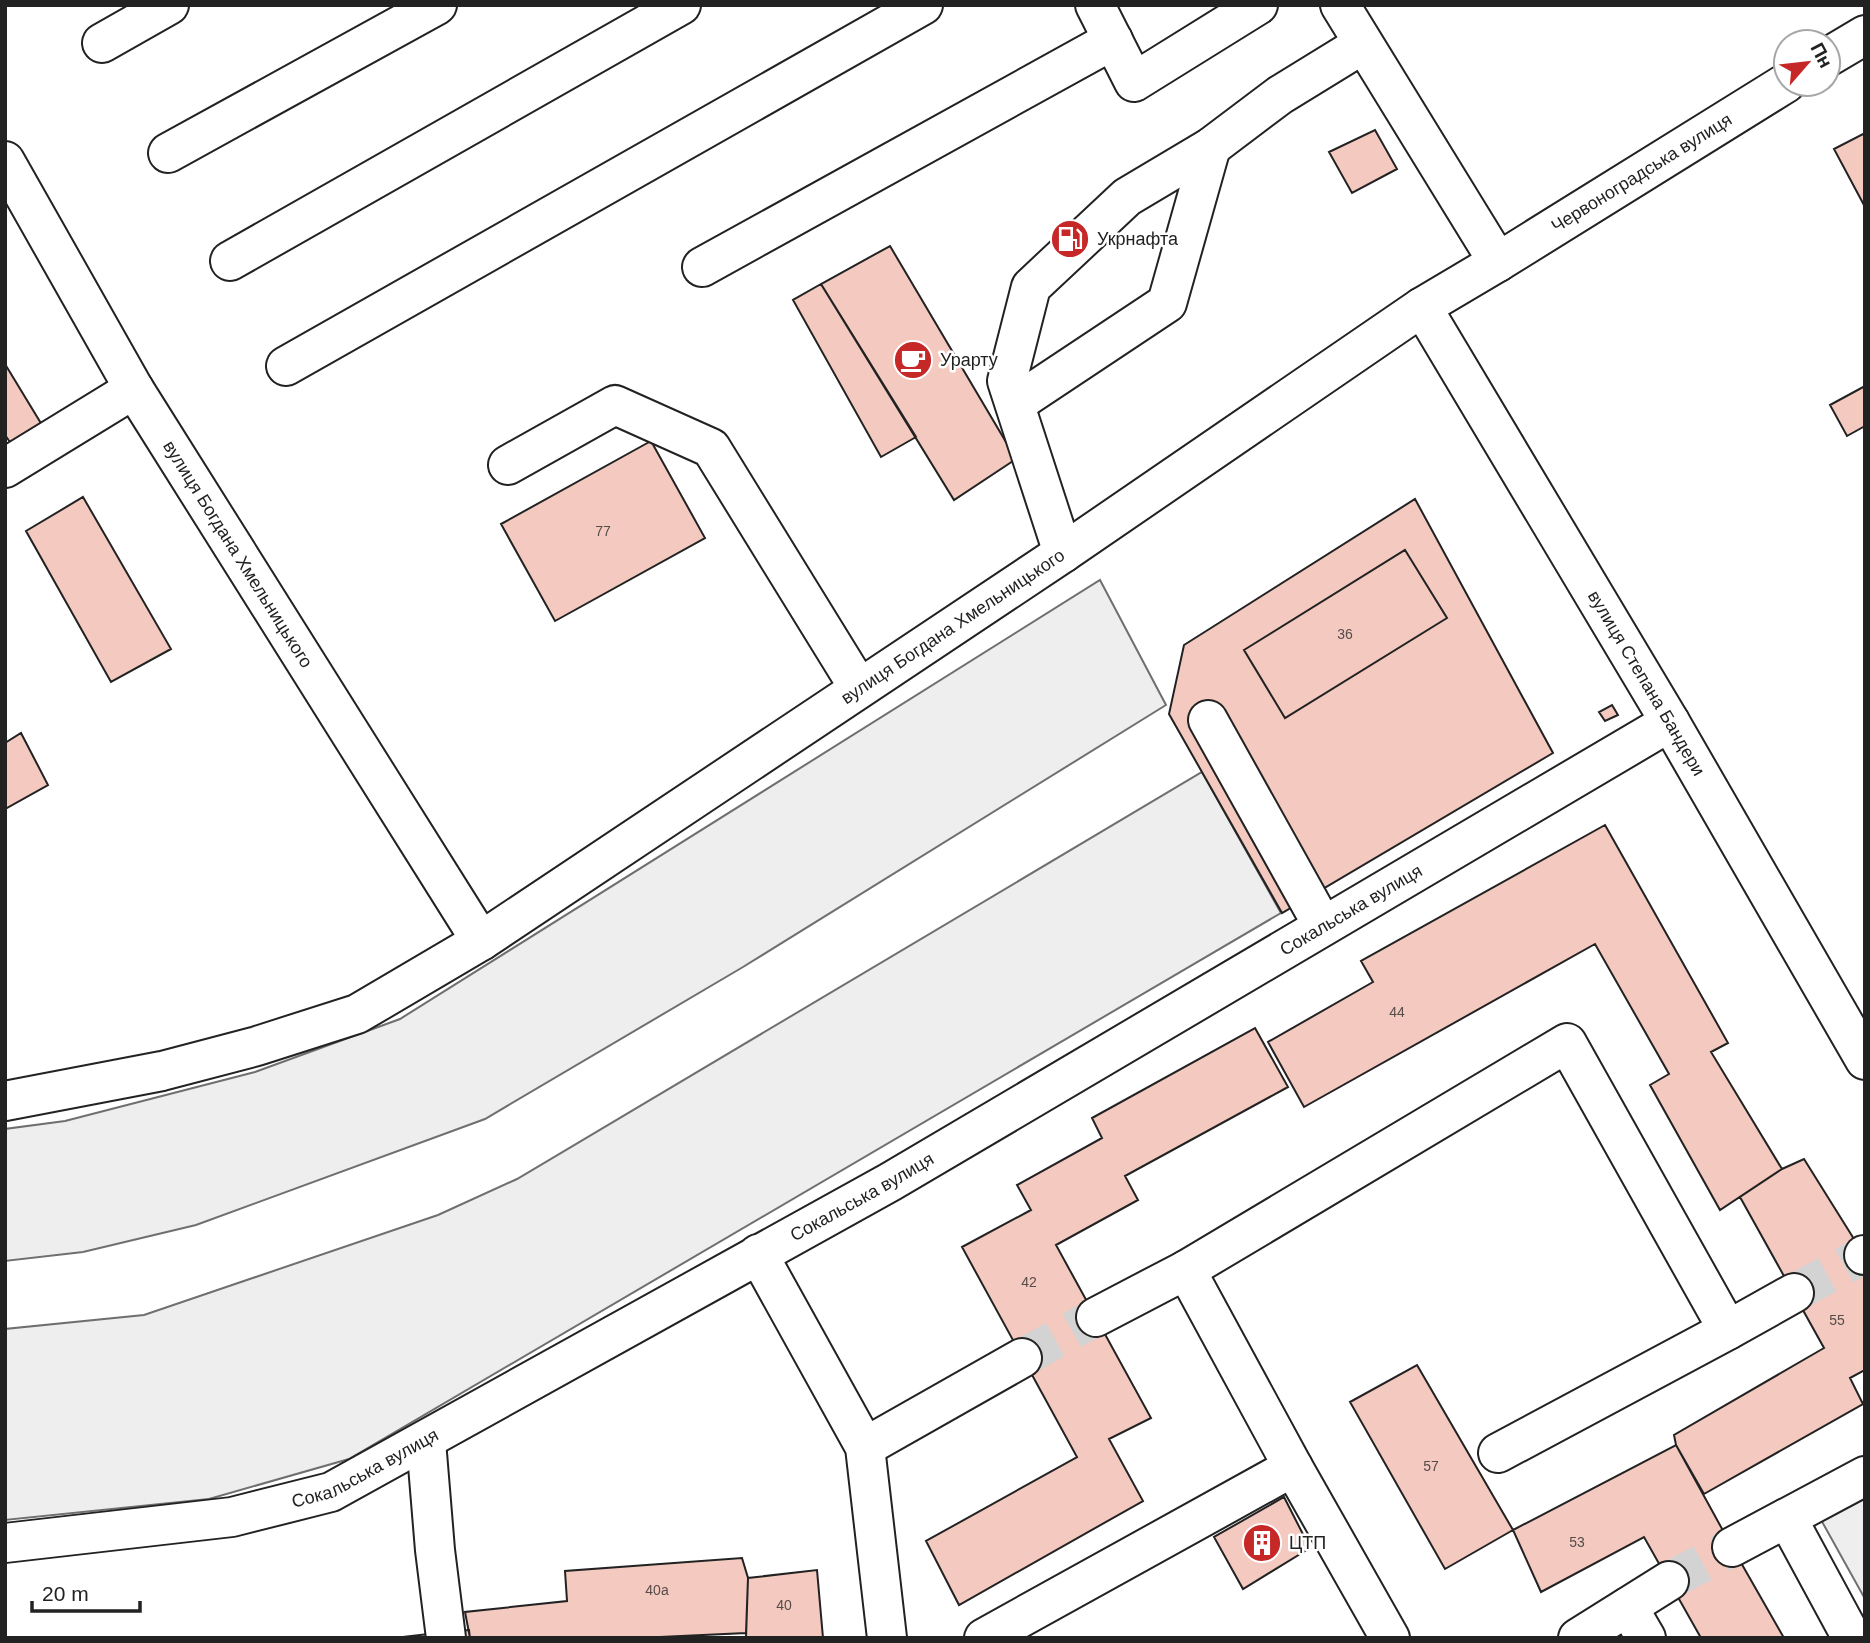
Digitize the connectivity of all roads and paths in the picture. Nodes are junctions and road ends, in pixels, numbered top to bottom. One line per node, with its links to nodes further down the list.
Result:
1 (169, 5): 10 (street)
2 (437, 5): 15 (street)
3 (681, 5): 17 (street)
4 (923, 5): 21 (street)
5 (1095, 5): 9 (street)
6 (1258, 5): 9 (street)
7 (1340, 5): 11 (street)
8 (1865, 35): 12 (street)
9 (1113, 40): 19 (street)
10 (102, 43)
11 (1363, 44): 14 (street); 18 (street)
12 (1842, 49)
13 (1772, 92): 18 (street, Червоноградська вулиця)
14 (1211, 147): 23 (street); 23 (street)
15 (168, 153)
16 (6, 164): 22 (street, вулиця Богдана Хмельницького)
17 (230, 261)
18 (1498, 262): 20 (street, Червоноградська вулиця)
19 (702, 267)
20 (1422, 307): 26 (street, вулиця Богдана Хмельницького); 29 (street, вулиця Степана Бандери)
21 (286, 366)
22 (134, 389): 25 (street); 31 (street, вулиця Богдана Хмельницького)
23 (1015, 404): 26 (street)
24 (508, 466): 27 (street)
25 (5, 468)
26 (1063, 553): 27 (street, вулиця Богдана Хмельницького)
27 (859, 688): 31 (street, вулиця Богдана Хмельницького)
28 (1208, 720): 30 (street)
29 (1670, 722): 30 (street, Сокальська вулиця); 32 (street, вулиця Степана Бандери)
30 (1323, 926): 34 (street, Сокальська вулиця)
31 (481, 940): 33 (street, вулиця Богдана Хмельницького)
32 (1865, 1060)
33 (5, 1101)
34 (758, 1254): 40 (street, Сокальська вулиця); 41 (street)
35 (1186, 1270): 37 (street); 38 (street); 43 (street)
36 (1794, 1293): 38 (street)
37 (1096, 1317)
38 (1728, 1330): 42 (street)
39 (1022, 1357): 41 (street)
40 (426, 1441): 46 (street, Сокальська вулиця); 50 (street)
41 (865, 1447): 51 (street)
42 (1498, 1453)
43 (1293, 1467): 52 (street); 53 (street)
44 (1865, 1476): 45 (street)
45 (1787, 1518): 47 (street); 55 (street)
46 (5, 1542)
47 (1732, 1547)
48 (1669, 1581): 49 (street)
49 (1637, 1622): 54 (street)
50 (446, 1638)
51 (887, 1638)
52 (984, 1638)
53 (1390, 1638)
54 (1578, 1638)
55 (1852, 1638)

